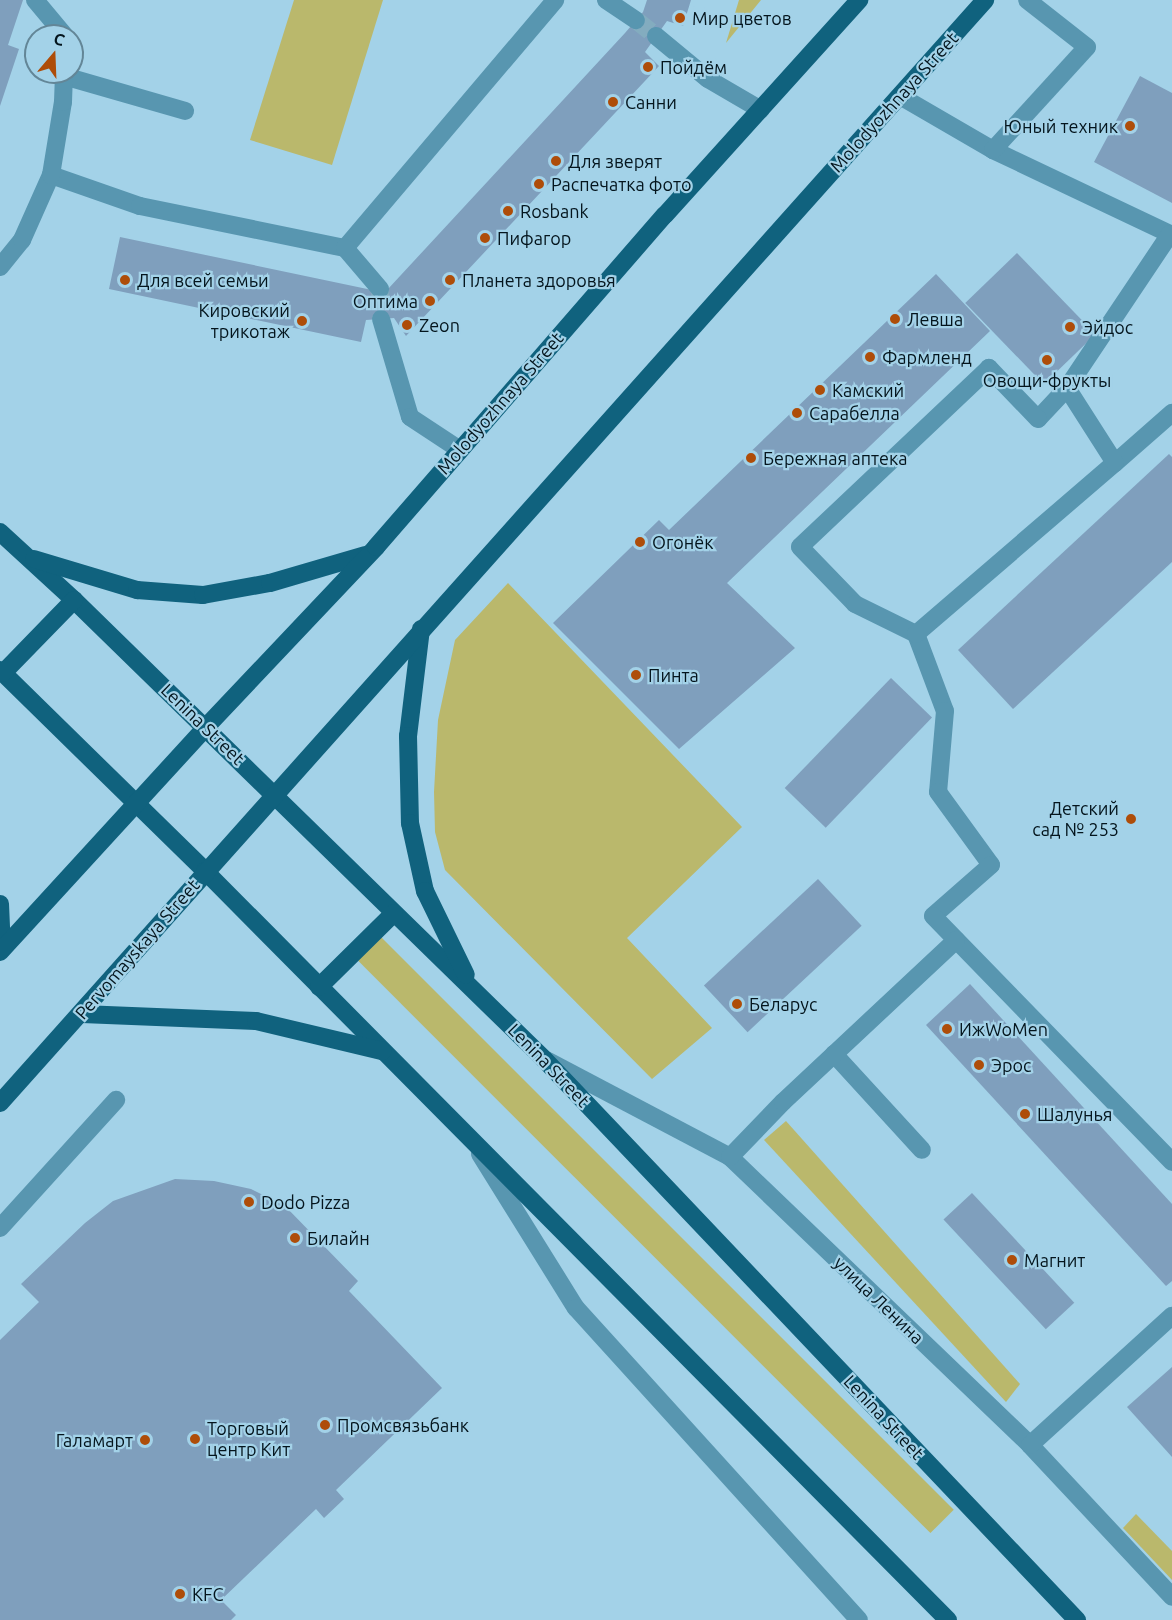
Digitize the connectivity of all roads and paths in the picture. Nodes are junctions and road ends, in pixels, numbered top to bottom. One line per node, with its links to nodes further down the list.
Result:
1 (35, 0): 8 (street)
2 (555, 0): 18 (street)
3 (606, 0): 7 (street)
4 (859, 0): 13 (main road, Molodyozhnaya Street)
5 (985, 0): 12 (main road, Molodyozhnaya Street)
6 (1027, 0): 15 (street)
7 (636, 20)
8 (55, 24)
9 (656, 36): 13 (street)
10 (84, 80): 14 (street)
11 (64, 84): 16 (street)
12 (900, 96): 15 (street); 30 (main road, Molodyozhnaya Street)
13 (761, 110): 24 (main road, Molodyozhnaya Street)
14 (185, 111)
15 (993, 150): 17 (street)
16 (51, 175): 18 (street); 19 (street)
17 (1171, 235): 22 (street)
18 (345, 248): 20 (street)
19 (0, 267)
20 (380, 289)
21 (381, 319): 24 (street)
22 (1067, 388): 25 (street); 31 (street)
23 (1172, 413): 25 (street)
24 (460, 450): 27 (main road, Molodyozhnaya Street)
25 (1115, 463): 31 (street)
26 (0, 532): 28 (main road, Lenina Street)
27 (367, 555): 28 (main road); 33 (main road, Molodyozhnaya Street)
28 (27, 557): 29 (main road, Lenina Street)
29 (74, 600): 32 (main road); 33 (main road, Lenina Street)
30 (421, 629): 34 (main road, Molodyozhnaya Street); 42 (main road)
31 (916, 634): 39 (street)
32 (2, 671): 35 (main road)
33 (206, 727): 34 (main road, Lenina Street); 35 (main road, Molodyozhnaya Street)
34 (276, 796): 36 (main road, Pervomayskaya Street); 38 (main road, Lenina Street)
35 (137, 802): 36 (main road); 40 (main road)
36 (205, 871): 41 (main road); 43 (main road, Pervomayskaya Street)
37 (0, 904): 40 (main road)
38 (394, 913): 41 (main road); 42 (main road, Lenina Street)
39 (956, 940): 45 (street); 52 (street)
40 (1, 950)
41 (319, 987): 44 (main road)
42 (474, 990): 46 (main road, Lenina Street)
43 (82, 1014): 44 (main road); 48 (main road, Pervomayskaya Street)
44 (383, 1051): 49 (main road)
45 (834, 1054): 50 (street); 51 (street)
46 (544, 1059): 51 (street, улица Ленина); 59 (main road, Lenina Street)
47 (116, 1100): 53 (street)
48 (0, 1102)
49 (471, 1140): 57 (street); 58 (main road)
50 (922, 1150)
51 (730, 1157): 55 (street, улица Ленина)
52 (1172, 1162)
53 (0, 1228)
54 (1172, 1316): 55 (street)
55 (1030, 1445): 56 (street, улица Ленина)
56 (1172, 1597)
57 (860, 1620)
58 (948, 1620)
59 (1077, 1620)

